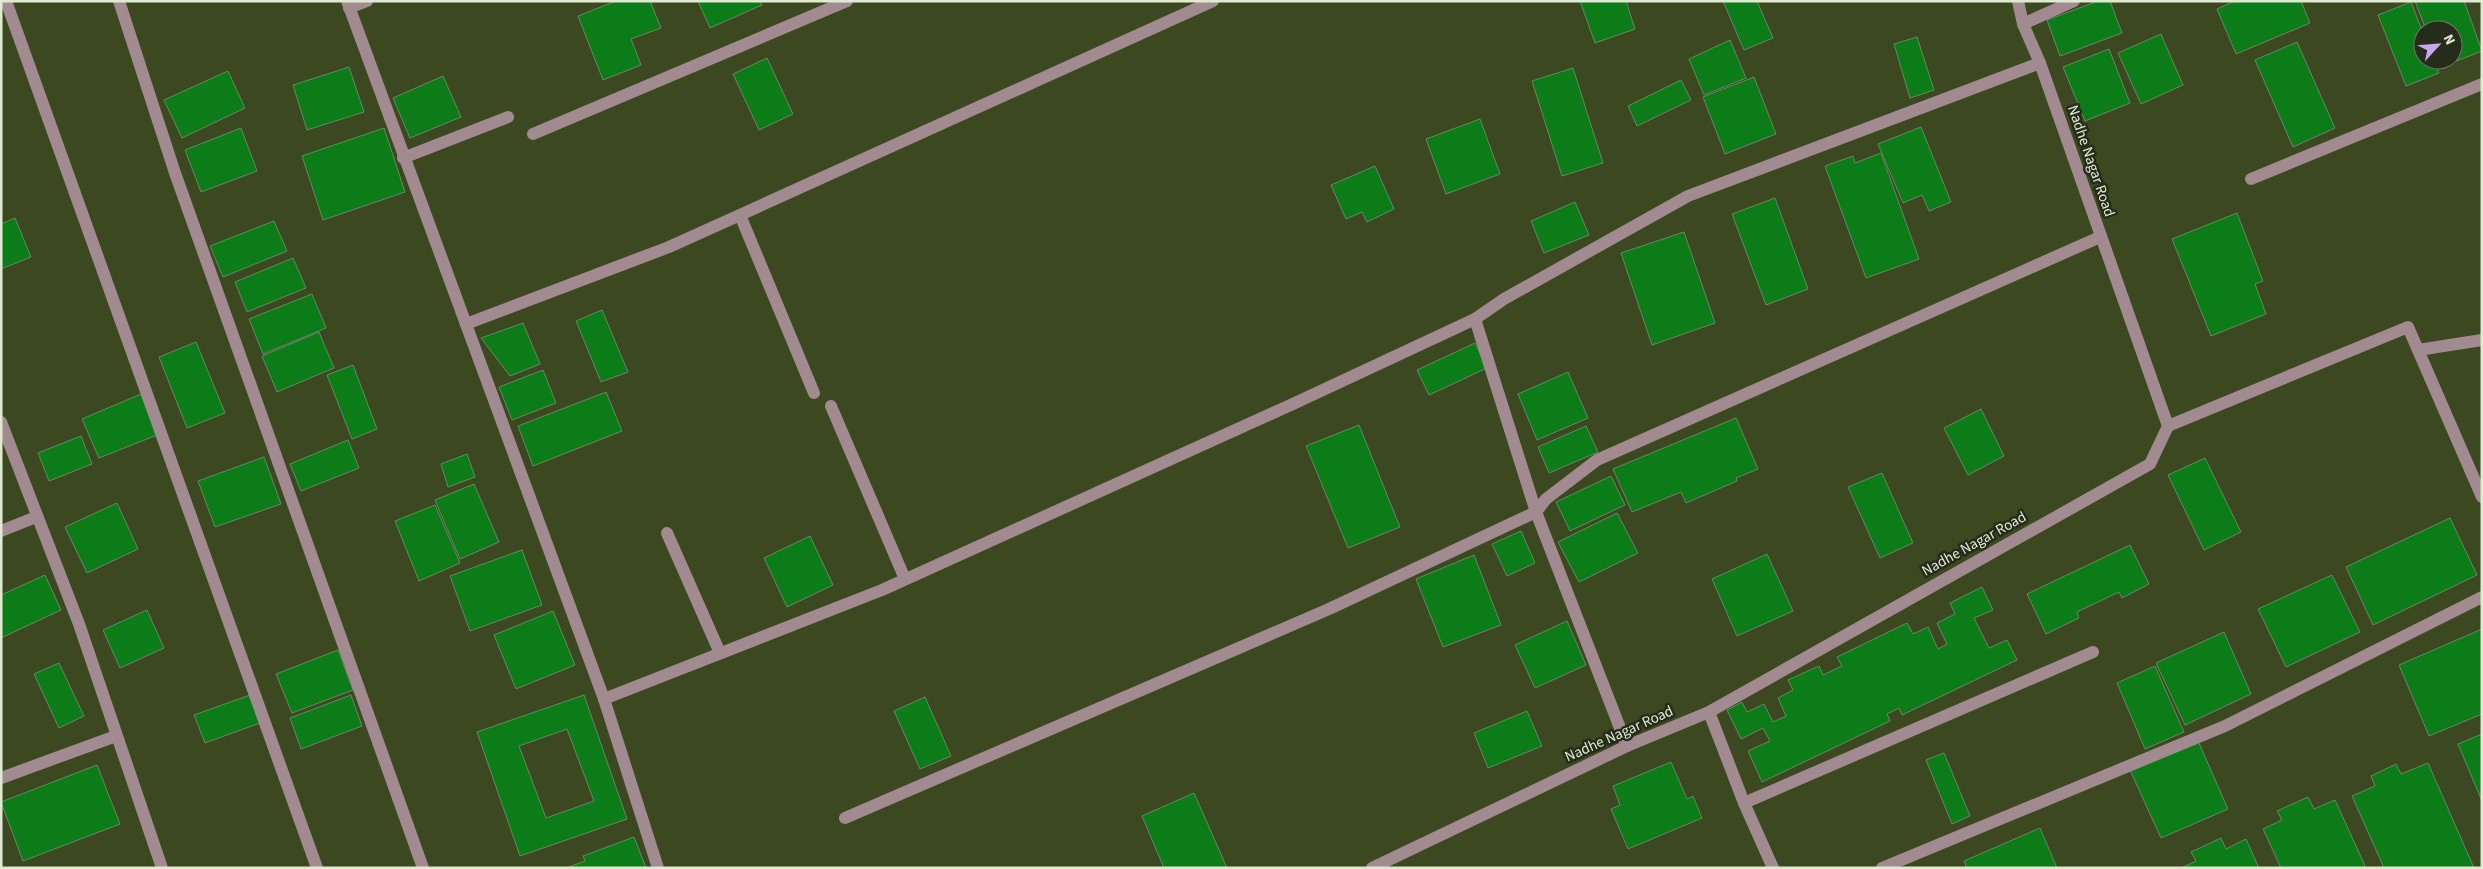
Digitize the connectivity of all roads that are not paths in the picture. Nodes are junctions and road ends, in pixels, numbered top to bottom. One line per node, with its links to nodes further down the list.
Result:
1 (6, 1): 44 (street)
2 (119, 1): 45 (street)
3 (367, 1): 8 (street)
4 (847, 1): 13 (street)
5 (1213, 1): 16 (street)
6 (2018, 1): 9 (street, Nadhe Nagar Road)
7 (2074, 1): 9 (street)
8 (348, 5): 14 (street)
9 (2023, 24): 10 (street, Nadhe Nagar Road)
10 (2040, 64): 17 (street, Nadhe Nagar Road); 18 (street)
11 (2482, 84): 15 (street)
12 (508, 116): 14 (street)
13 (533, 134)
14 (403, 158): 19 (street)
15 (2251, 179)
16 (740, 215): 19 (street); 22 (street)
17 (2100, 237): 25 (street, Nadhe Nagar Road); 28 (street)
18 (1475, 319): 28 (street); 32 (street)
19 (466, 324): 36 (street)
20 (2482, 340): 21 (street)
21 (2418, 350): 25 (street); 27 (street)
22 (814, 393)
23 (831, 406): 32 (street)
24 (1, 422): 26 (street)
25 (2168, 426): 37 (street, Nadhe Nagar Road)
26 (4, 441): 29 (street)
27 (2482, 497)
28 (1536, 512): 39 (street); 42 (street)
29 (36, 517): 30 (street); 38 (street)
30 (1, 531)
31 (667, 533): 35 (street)
32 (905, 579): 35 (street)
33 (2482, 597): 49 (street)
34 (2092, 652): 41 (street)
35 (720, 653): 36 (street)
36 (604, 699): 46 (street)
37 (1709, 712): 39 (street, Nadhe Nagar Road); 41 (street)
38 (116, 736): 40 (street); 43 (street)
39 (1627, 746): 47 (street, Nadhe Nagar Road)
40 (1, 778)
41 (1744, 803): 48 (street)
42 (845, 818)
43 (162, 868)
44 (317, 868)
45 (423, 868)
46 (658, 868)
47 (1372, 868)
48 (1773, 868)
49 (1882, 868)

